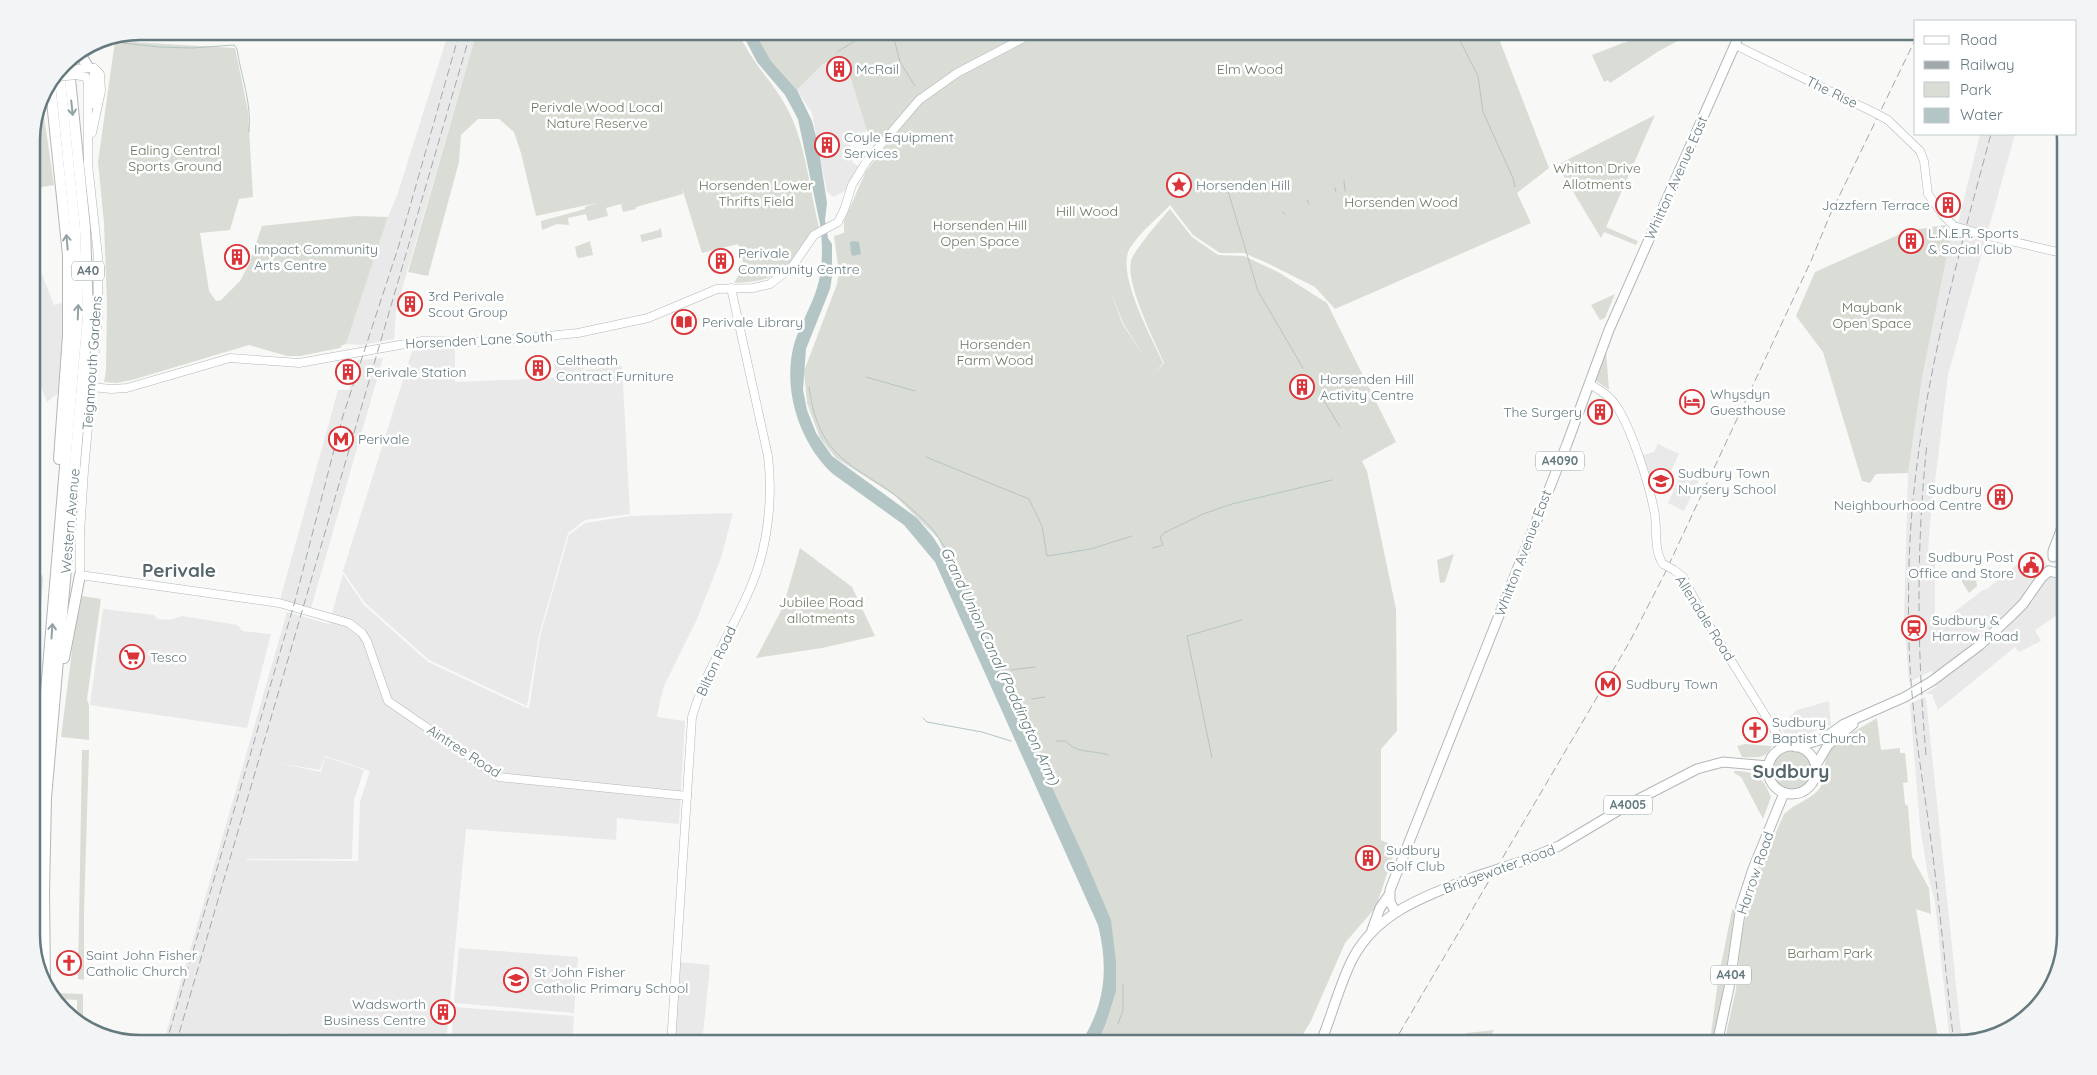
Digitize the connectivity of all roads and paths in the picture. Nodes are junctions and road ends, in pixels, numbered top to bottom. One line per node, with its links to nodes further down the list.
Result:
1 (1021, 40): 14 (street, Horsenden Lane South)
2 (1737, 40): 3 (main road, Whitton Avenue East / A4090)
3 (1735, 44): 13 (street, The Rise, bridge); 15 (main road, Whitton Avenue East / A4090)
4 (80, 60): 7 (highway)
5 (69, 69): 7 (street, bridge)
6 (69, 69): 24 (highway, Western Avenue / A40, one-way to 24)
7 (82, 70): 8 (street, bridge); 11 (street); 11 (street); 12 (street)
8 (65, 74)
9 (60, 80): 17 (highway, Western Avenue / A40, one-way to 9)
10 (51, 93): 17 (highway, A40, one-way to 10)
11 (89, 128): 12 (street)
12 (89, 150): 16 (street, Teignmouth Gardens)
13 (2057, 252)
14 (731, 288): 16 (street, Horsenden Lane South); 32 (street, Bilton Road)
15 (1590, 384): 26 (street, Allendale Road, bridge); 33 (main road, Whitton Avenue East / A4090)
16 (92, 387): 23 (street, Teignmouth Gardens)
17 (63, 482): 29 (highway, Western Avenue / A40, one-way to 17)
18 (2057, 541): 19 (main road)
19 (2053, 557): 20 (main road); 21 (main road)
20 (2057, 558)
21 (2049, 571): 22 (main road); 25 (main road)
22 (2057, 573)
23 (80, 575): 24 (highway, A40); 32 (street, Aintree Road)
24 (55, 702): 36 (highway, Western Avenue / A40)
25 (1869, 712): 27 (main road); 28 (main road)
26 (1785, 747): 27 (main road); 30 (main road)
27 (1796, 747): 28 (main road)
28 (1816, 765): 31 (main road)
29 (40, 766)
30 (1768, 766): 31 (main road); 34 (main road, Bridgewater Road / A4005, bridge)
31 (1784, 793): 39 (main road, Harrow Road / A404)
32 (687, 796): 37 (street, Bilton Road)
33 (1389, 895): 34 (main road); 35 (main road, Bridgewater Road / A4005)
34 (1395, 911): 35 (main road, Bridgewater Road / A4005)
35 (1371, 933): 38 (main road, Bridgewater Road / A4005)
36 (45, 966)
37 (671, 1035)
38 (1323, 1035)
39 (1719, 1035)

